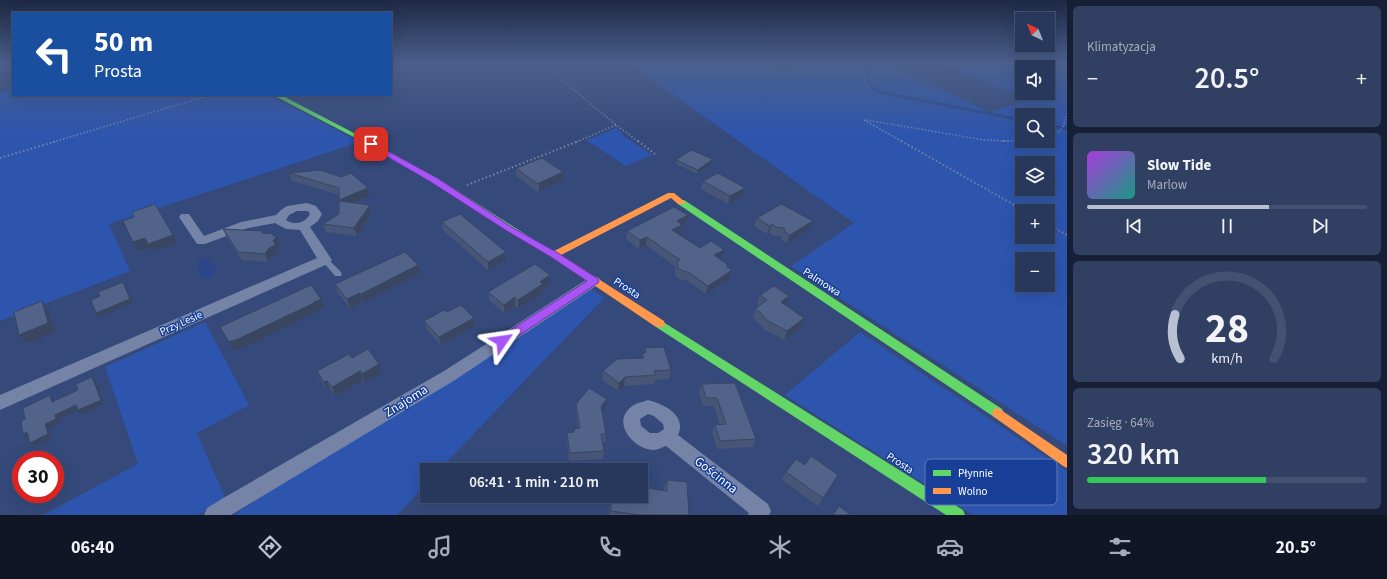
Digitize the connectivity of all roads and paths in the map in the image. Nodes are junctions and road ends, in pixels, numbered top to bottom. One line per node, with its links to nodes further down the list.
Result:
1 (571, 87): 5 (path)
2 (207, 96): 10 (path)
3 (278, 96): 11 (street, Prosta)
4 (1067, 113): 6 (path)
5 (616, 125): 9 (path); 11 (path)
6 (1066, 127): 7 (path)
7 (1055, 135)
8 (1015, 141): 12 (path)
9 (655, 154)
10 (0, 158)
11 (454, 192): 18 (street, Prosta)
12 (1015, 205)
13 (185, 217): 14 (street)
14 (281, 218): 15 (street); 15 (street)
15 (303, 225): 19 (street)
16 (1055, 228): 17 (path)
17 (1067, 235)
18 (554, 255): 21 (street, Prosta); 24 (street, Palmowa)
19 (325, 260): 20 (lane); 22 (street, Przy Lesie)
20 (338, 274)
21 (594, 281): 25 (street, Prosta); 27 (street, Znajoma)
22 (0, 403)
23 (668, 437): 28 (street, Gościnna)
24 (1067, 462)
25 (925, 494)
26 (942, 505): 29 (street, Prosta)
27 (214, 515)
28 (758, 515)
29 (958, 515)

